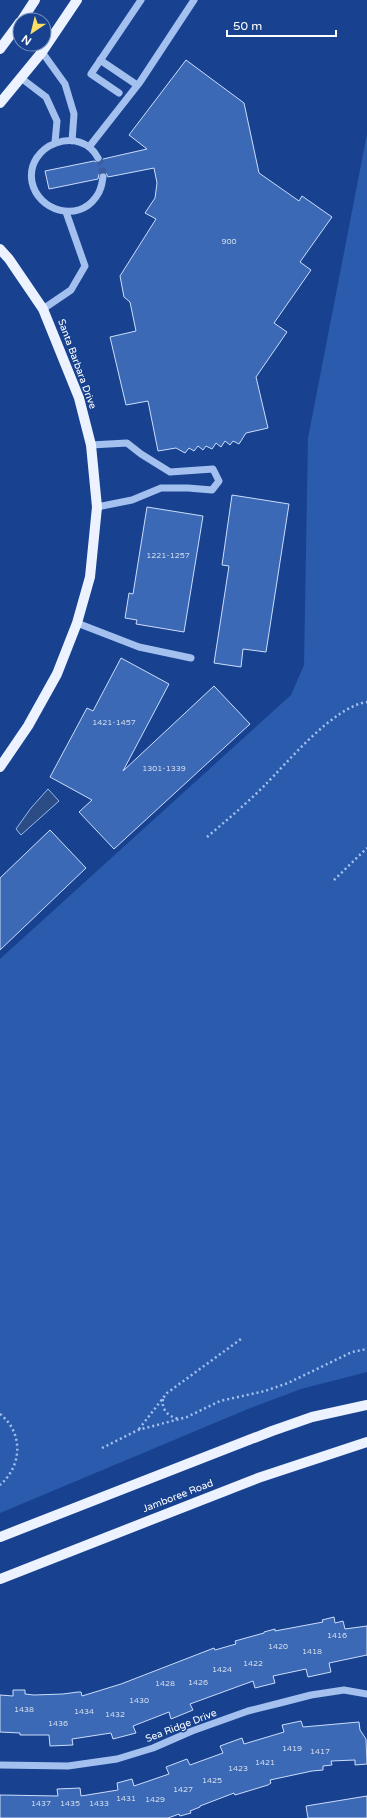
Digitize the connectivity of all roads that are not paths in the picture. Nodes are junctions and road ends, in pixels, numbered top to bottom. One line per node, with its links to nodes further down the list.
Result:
1 (36, 0): 5 (main road)
2 (77, 0): 7 (main road)
3 (141, 0): 10 (street)
4 (194, 0): 12 (street)
5 (27, 12)
6 (12, 33): 8 (main road)
7 (52, 37)
8 (0, 49)
9 (42, 52): 11 (main road); 15 (street)
10 (100, 60): 12 (street); 13 (street)
11 (21, 78): 14 (main road); 16 (street)
12 (137, 85): 17 (street)
13 (119, 93)
14 (0, 103)
15 (72, 141): 16 (street); 17 (street)
16 (55, 142): 20 (street)
17 (89, 147): 18 (street)
18 (98, 158)
19 (103, 177): 20 (street)
20 (66, 212): 22 (street)
21 (0, 249): 22 (main road, Santa Barbara Drive)
22 (43, 309): 23 (main road, Santa Barbara Drive)
23 (91, 445): 24 (main road, Santa Barbara Drive); 24 (street)
24 (97, 507): 25 (main road, Santa Barbara Drive)
25 (77, 623): 26 (street); 27 (main road, Santa Barbara Drive)
26 (191, 658)
27 (0, 767)
28 (367, 1405): 30 (main road)
29 (367, 1442): 31 (main road, Jamboree Road)
30 (0, 1537)
31 (0, 1578)
32 (367, 1694): 33 (street, Sea Ridge Drive)
33 (0, 1765)

